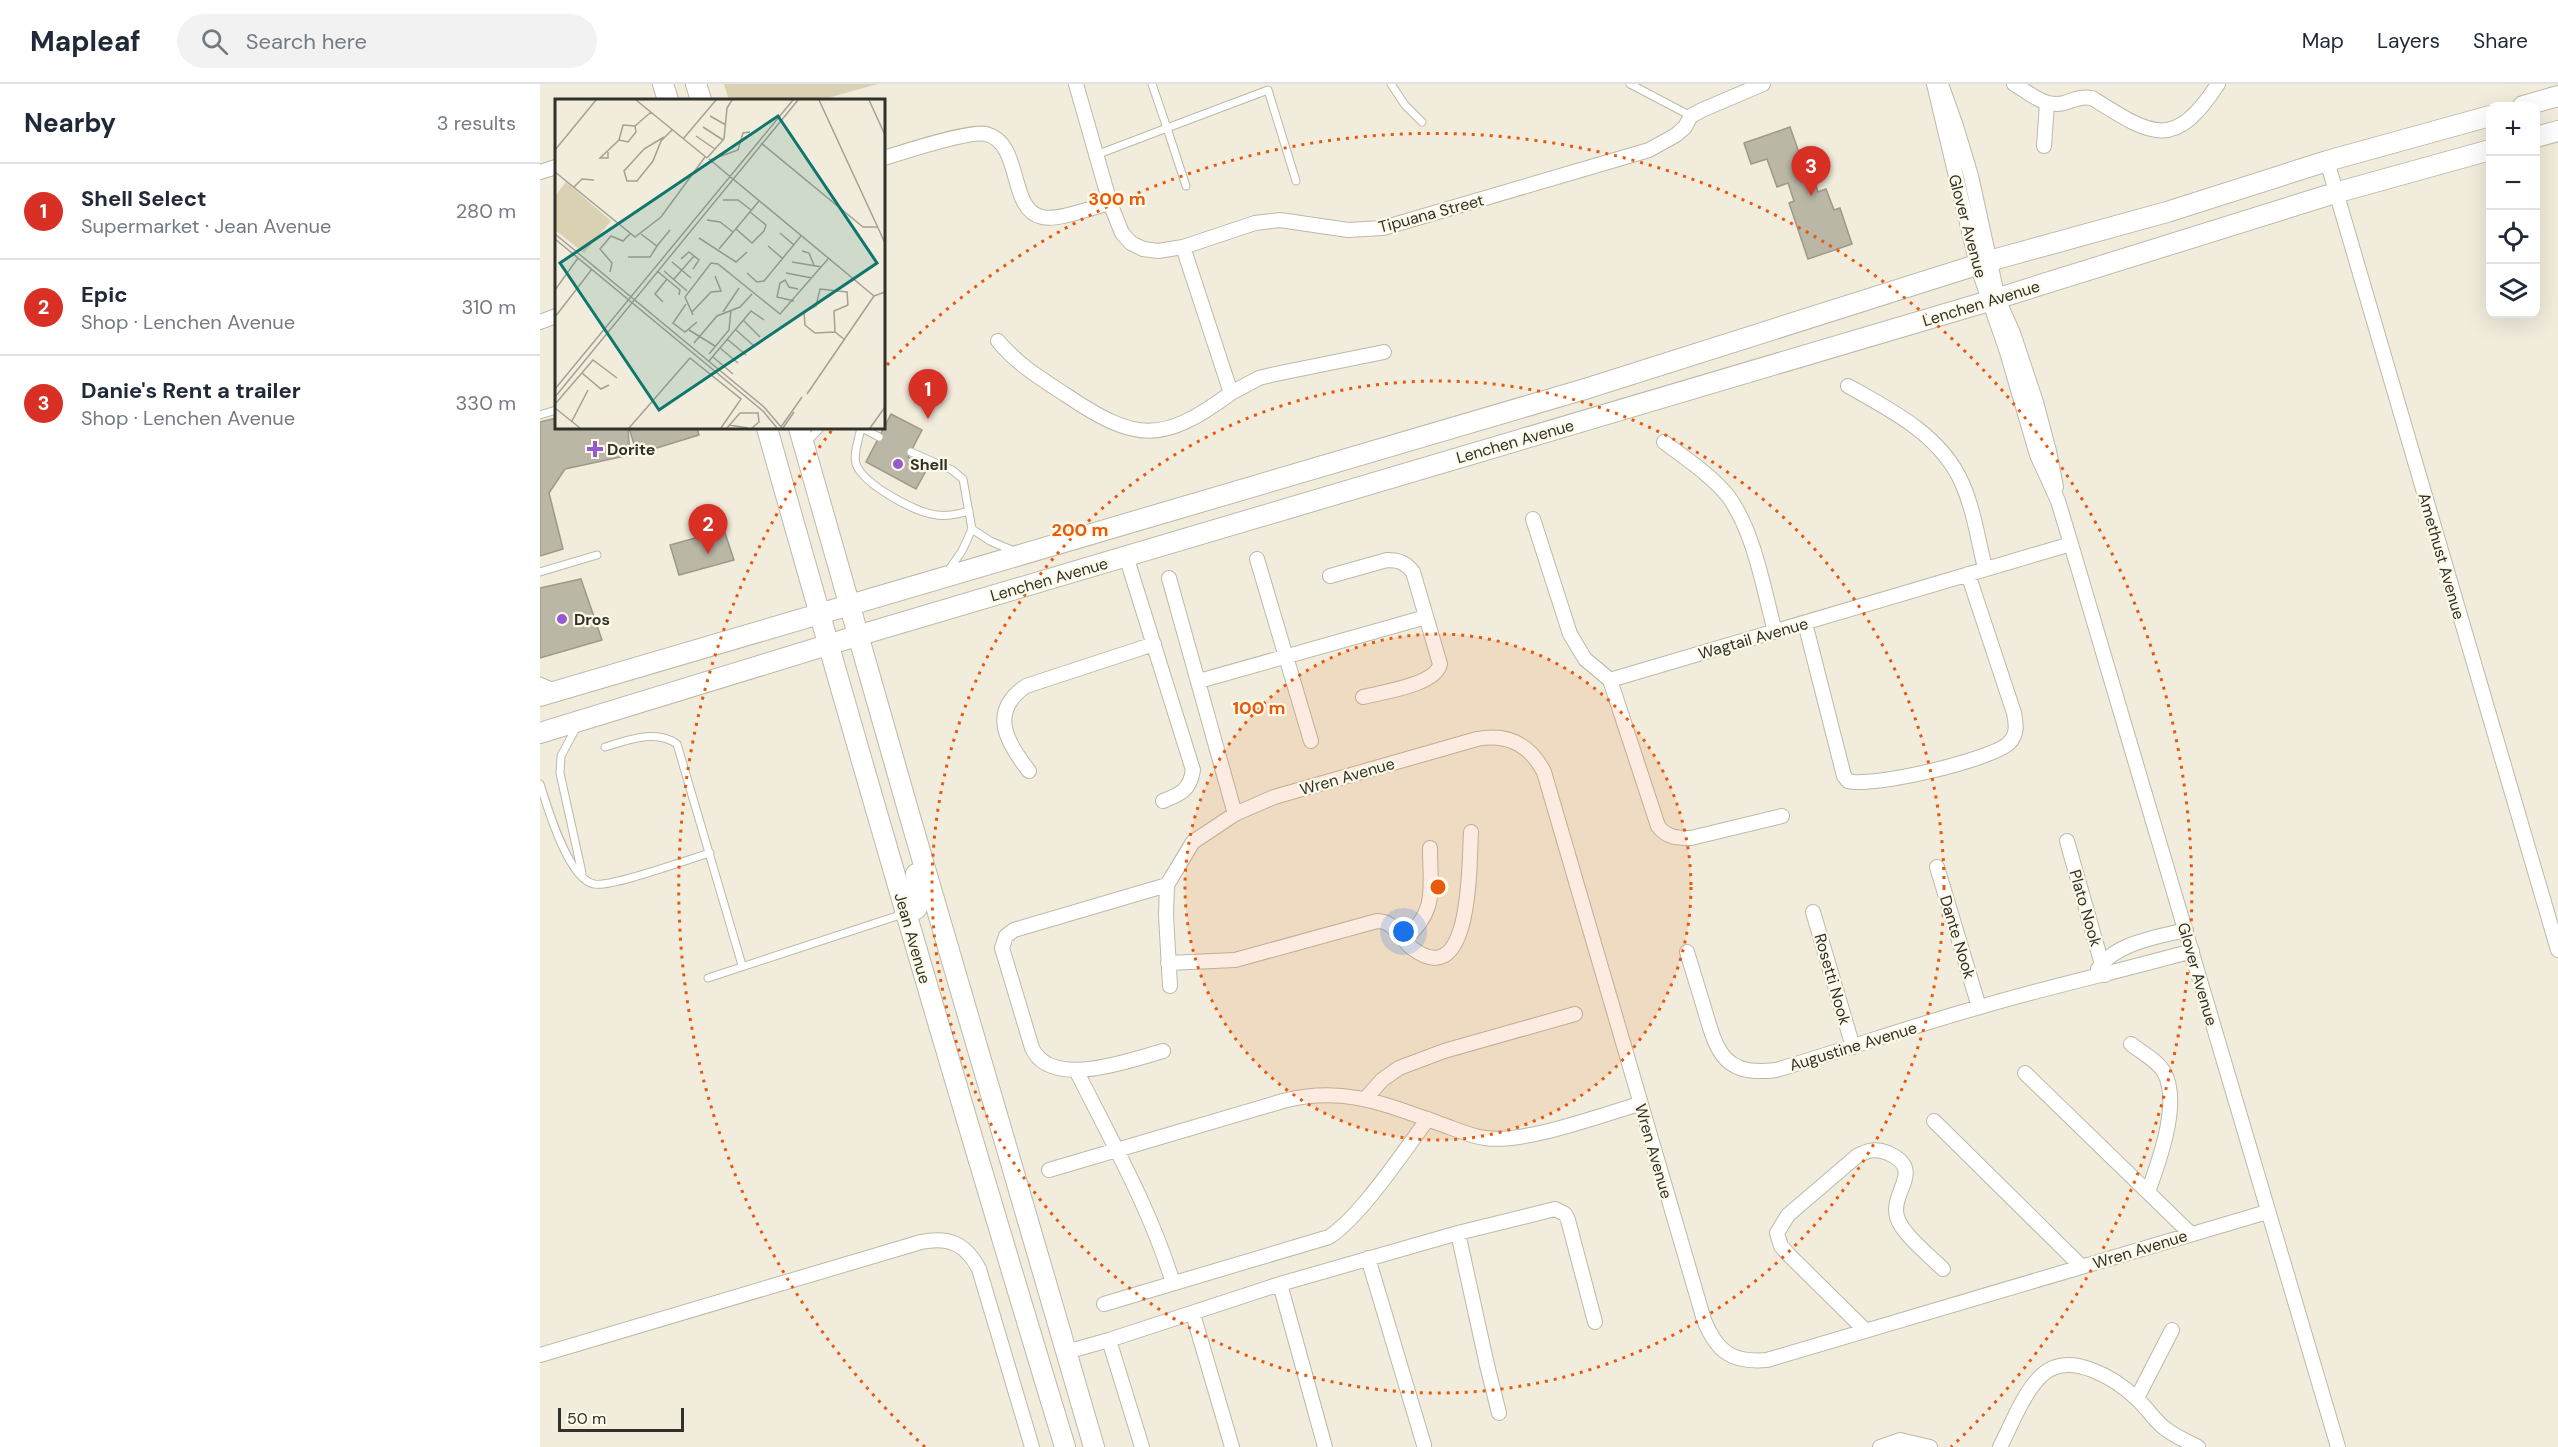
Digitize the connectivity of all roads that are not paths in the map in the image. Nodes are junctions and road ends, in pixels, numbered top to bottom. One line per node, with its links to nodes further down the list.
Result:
1 (663, 84): 14 (main road)
2 (696, 84): 15 (main road)
3 (1076, 84): 26 (street, Tipuana Street)
4 (1152, 84): 21 (lane)
5 (1391, 84): 20 (lane)
6 (1630, 84): 18 (lane)
7 (1763, 84): 18 (street, Tipuana Street)
8 (1934, 84): 36 (street, Glover Avenue)
9 (1941, 84): 36 (street, Glover Avenue)
10 (2014, 84): 17 (street)
11 (2217, 84): 17 (street)
12 (1267, 87): 21 (lane); 31 (lane)
13 (2558, 96): 16 (main road)
14 (668, 99)
15 (701, 99)
16 (2537, 102)
17 (2046, 104): 24 (street)
18 (1691, 116): 35 (street, Tipuana Street)
19 (2486, 117): 28 (main road, Lenchen Avenue)
20 (1422, 122)
21 (1167, 128): 26 (lane); 32 (lane)
22 (2558, 131): 23 (main road)
23 (2540, 136)
24 (2044, 146)
25 (2486, 151): 33 (main road, Lenchen Avenue)
26 (1096, 155): 34 (street, Tipuana Street)
27 (885, 158): 34 (street)
28 (2327, 161): 33 (street, Amethust Avenue); 36 (main road, Lenchen Avenue)
29 (555, 167): 30 (street)
30 (540, 172)
31 (1296, 181)
32 (1186, 186)
33 (2335, 193): 37 (main road, Lenchen Avenue); 104 (street, Amethust Avenue)
34 (1110, 203): 35 (street, Tipuana Street)
35 (1183, 247): 43 (street)
36 (1983, 263): 37 (street, Glover Avenue); 58 (main road, Lenchen Avenue)
37 (1993, 300): 57 (street, Glover Avenue); 60 (main road, Lenchen Avenue)
38 (555, 316): 39 (street)
39 (540, 322)
40 (998, 341): 43 (street)
41 (1384, 352): 43 (street)
42 (1848, 386): 62 (street)
43 (1231, 393)
44 (555, 410): 45 (lane)
45 (540, 415)
46 (767, 429): 69 (main road, Jean Avenue)
47 (818, 429): 50 (lane)
48 (862, 429): 54 (lane)
49 (864, 429): 51 (lane)
50 (802, 436): 68 (main road, Jean Avenue)
51 (879, 437)
52 (1664, 442): 72 (street)
53 (911, 452): 54 (lane)
54 (969, 511): 56 (lane)
55 (1533, 519): 77 (street)
56 (972, 529): 58 (lane); 66 (lane)
57 (2071, 543): 62 (street, Wagtail Avenue); 102 (street, Glover Avenue)
58 (1024, 554): 66 (main road, Lenchen Avenue)
59 (597, 555): 63 (lane)
60 (1126, 556): 73 (main road, Lenchen Avenue); 74 (street)
61 (1257, 559): 76 (street)
62 (1984, 568): 64 (street, Wagtail Avenue)
63 (540, 572)
64 (1968, 574): 71 (street, Wagtail Avenue); 71 (street)
65 (1330, 576): 70 (street)
66 (944, 578): 68 (main road, Lenchen Avenue)
67 (1169, 578): 79 (street)
68 (850, 605): 69 (main road, Lenchen Avenue); 73 (main road, Jean Avenue)
69 (820, 615): 75 (main road, Jean Avenue); 80 (main road, Lenchen Avenue)
70 (1426, 617): 76 (street); 82 (street)
71 (1805, 623): 72 (street, Wagtail Avenue)
72 (1775, 632): 77 (street, Wagtail Avenue)
73 (860, 635): 75 (main road, Lenchen Avenue); 92 (main road, Jean Avenue)
74 (1154, 644): 87 (street); 89 (street)
75 (828, 646): 83 (main road, Lenchen Avenue); 101 (main road, Jean Avenue)
76 (1287, 655): 79 (street); 85 (street)
77 (1610, 680): 91 (street)
78 (540, 681): 80 (lane)
79 (1199, 681): 90 (street)
80 (561, 690): 81 (main road, Lenchen Avenue)
81 (540, 696)
82 (1363, 697)
83 (580, 721): 84 (main road, Lenchen Avenue); 98 (lane)
84 (540, 733)
85 (1311, 741)
86 (605, 747): 96 (lane)
87 (1029, 771)
88 (540, 784): 98 (lane)
89 (1163, 801)
90 (1235, 814): 99 (street, Wren Avenue); 120 (street, Wren Avenue)
91 (1782, 816)
92 (910, 817): 101 (main road); 140 (main road, Jean Avenue)
93 (1472, 832): 103 (street)
94 (2067, 841): 109 (street, Plato Nook)
95 (1430, 848): 103 (street)
96 (710, 853): 98 (lane); 108 (lane)
97 (1937, 867): 112 (street, Dante Nook)
98 (582, 876)
99 (1167, 885): 107 (street); 117 (street)
100 (1813, 912): 115 (street, Rosetti Nook)
101 (905, 913): 108 (lane); 146 (main road, Jean Avenue)
102 (2186, 930): 105 (street, Glover Avenue); 109 (street, Augustine Avenue)
103 (1404, 940): 107 (street)
104 (2558, 950)
105 (2192, 951): 109 (street, Augustine Avenue); 126 (street, Glover Avenue)
106 (1687, 952): 115 (street, Augustine Avenue)
107 (1168, 963): 111 (street)
108 (742, 965): 110 (lane)
109 (2100, 971): 112 (street, Augustine Avenue)
110 (708, 978)
111 (1170, 986)
112 (1979, 1007): 115 (street, Augustine Avenue)
113 (1575, 1014): 119 (street)
114 (2131, 1044): 125 (street)
115 (1853, 1047)
116 (1163, 1051): 117 (street)
117 (1076, 1070): 123 (street)
118 (2025, 1073): 125 (street)
119 (1366, 1098): 121 (street); 123 (street)
120 (1640, 1104): 121 (street); 137 (street, Wren Avenue)
121 (1428, 1119): 132 (street)
122 (1934, 1121): 130 (street)
123 (1115, 1149): 124 (street); 132 (street)
124 (1049, 1170)
125 (2148, 1192): 128 (street)
126 (2267, 1212): 128 (street, Wren Avenue); 155 (street, Glover Avenue)
127 (1458, 1233): 129 (street); 136 (street); 143 (street)
128 (2191, 1234): 130 (street, Wren Avenue)
129 (1368, 1258): 133 (street); 144 (street)
130 (2082, 1267): 137 (street, Wren Avenue)
131 (1943, 1269): 137 (street)
132 (1173, 1283): 134 (street)
133 (1280, 1284): 135 (street); 150 (street)
134 (1104, 1304)
135 (1193, 1314): 139 (street); 149 (street)
136 (1595, 1322)
137 (1865, 1330)
138 (2172, 1330): 142 (street)
139 (1109, 1340): 140 (street); 148 (street)
140 (1066, 1352): 147 (main road, Jean Avenue)
141 (540, 1355): 145 (street)
142 (2137, 1398): 153 (street); 154 (street)
143 (1500, 1413)
144 (1424, 1445)
145 (1032, 1447)
146 (1065, 1447)
147 (1094, 1447)
148 (1142, 1447)
149 (1232, 1447)
150 (1325, 1447)
151 (1880, 1447): 152 (street)
152 (1930, 1447)
153 (2000, 1447)
154 (2198, 1447)
155 (2338, 1447)

